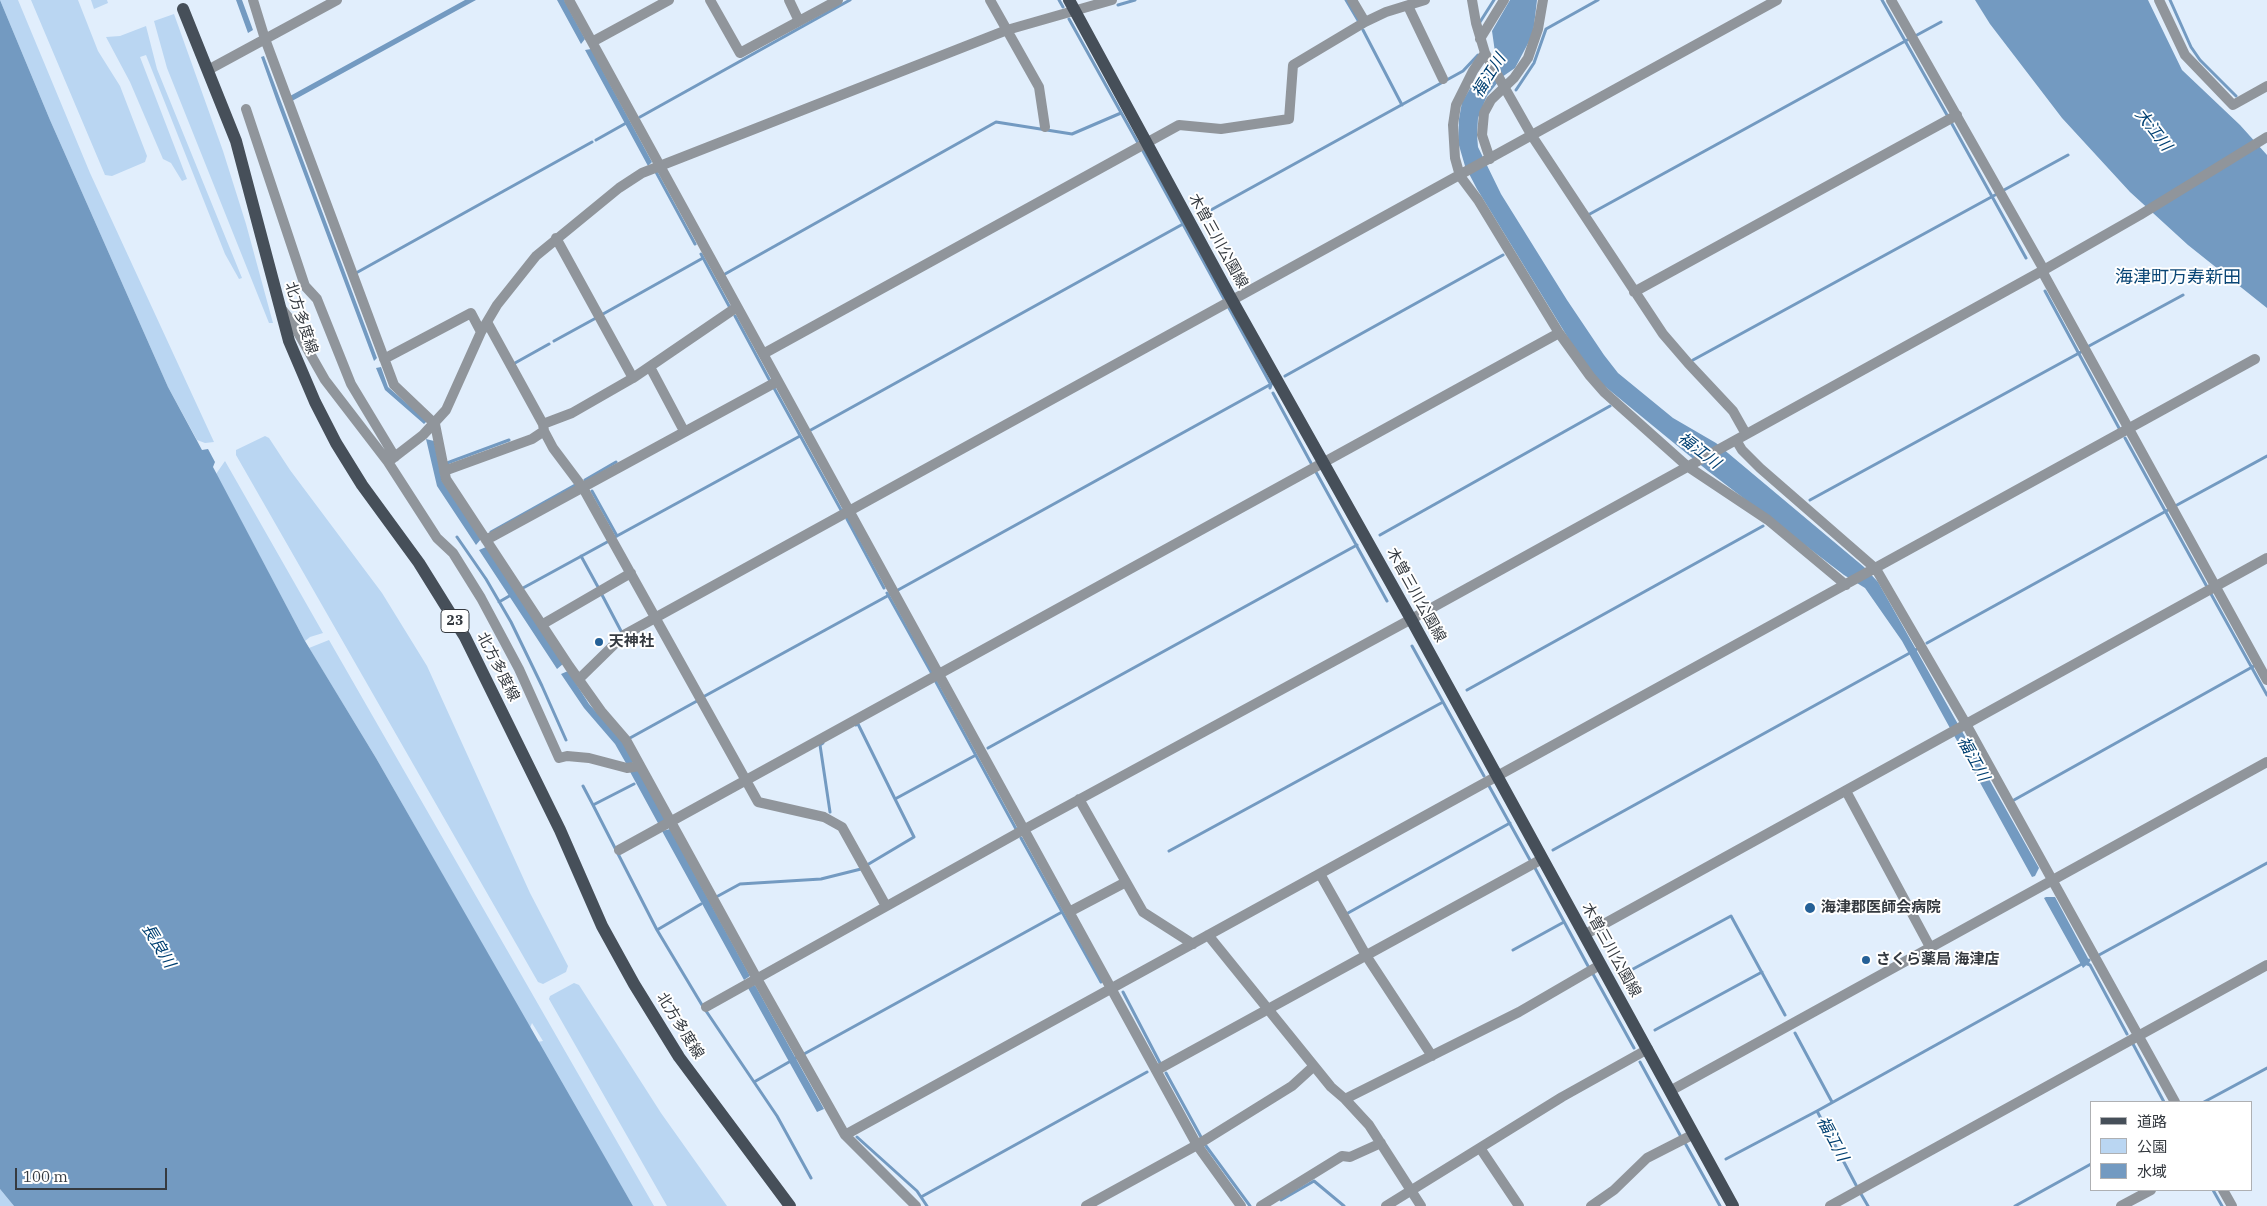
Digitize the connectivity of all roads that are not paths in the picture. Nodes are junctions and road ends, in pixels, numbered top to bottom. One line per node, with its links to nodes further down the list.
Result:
1 (253, 0): 23 (street)
2 (337, 0): 23 (street)
3 (569, 0): 25 (street)
4 (669, 0): 25 (street)
5 (710, 0): 20 (street)
6 (789, 0): 20 (street)
7 (838, 0): 20 (street)
8 (990, 0): 22 (street)
9 (1112, 0): 18 (street)
10 (1352, 0): 21 (street)
11 (1472, 0): 24 (street)
12 (1504, 0): 24 (street)
13 (1543, 0): 30 (street)
14 (1777, 0): 34 (street)
15 (1892, 0): 32 (street)
16 (2159, 0): 29 (street)
17 (1416, 2): 21 (street); 28 (street)
18 (1071, 5): 22 (street); 36 (main road, 木曽三川公園線)
19 (183, 9): 27 (main road, 北方多度線 / 23)
20 (799, 21)
21 (1365, 22): 36 (street)
22 (1008, 30): 33 (street); 38 (street)
23 (266, 39): 27 (street); 50 (street)
24 (1480, 39): 26 (street)
25 (592, 42): 38 (street)
26 (1486, 55): 30 (street); 39 (street)
27 (208, 70): 44 (main road, 北方多度線 / 23)
28 (1443, 79)
29 (2267, 86)
30 (1504, 88): 34 (street); 37 (street)
31 (246, 109): 61 (street)
32 (1957, 115): 41 (street); 42 (street)
33 (1045, 126)
34 (1532, 136): 37 (street); 42 (street)
35 (2263, 139): 41 (street)
36 (1146, 144): 43 (main road, 木曽三川公園線); 49 (street)
37 (1488, 160): 39 (street)
38 (660, 166): 40 (street); 45 (street)
39 (1462, 175): 43 (street); 48 (street)
40 (556, 238): 46 (street); 53 (street)
41 (2043, 270): 57 (street); 59 (street)
42 (1634, 292): 59 (street)
43 (1232, 300): 62 (main road, 木曽三川公園線); 66 (street)
44 (278, 304): 61 (street); 122 (main road, 北方多度線 / 23)
45 (737, 307): 49 (street); 52 (street)
46 (487, 322): 47 (street); 56 (street)
47 (481, 332): 50 (street); 55 (street)
48 (1559, 333): 62 (street); 63 (street)
49 (763, 354): 54 (street)
50 (384, 359): 55 (street)
51 (2255, 360): 57 (street)
52 (650, 367): 53 (street); 58 (street)
53 (633, 378): 56 (street)
54 (778, 381): 58 (street); 66 (street)
55 (436, 424): 61 (street); 64 (street)
56 (543, 428): 64 (street); 65 (street)
57 (2130, 429): 69 (street); 72 (street)
58 (684, 431): 65 (street)
59 (1746, 434): 60 (street)
60 (1736, 440): 63 (street); 69 (street)
61 (391, 460): 81 (street)
62 (1324, 462): 74 (main road, 木曽三川公園線); 76 (street)
63 (1689, 465): 71 (street); 74 (street)
64 (444, 471): 67 (street)
65 (583, 488): 67 (street); 70 (street)
66 (849, 511): 73 (street); 76 (street)
67 (486, 540): 75 (street)
68 (2267, 558): 72 (street)
69 (1873, 570): 71 (street); 79 (street)
70 (631, 573): 73 (street); 75 (street)
71 (1848, 584): 82 (street)
72 (2215, 586): 78 (street); 79 (street)
73 (656, 618): 77 (street); 83 (street)
74 (1411, 619): 82 (main road, 木曽三川公園線); 85 (street)
75 (543, 624): 77 (street)
76 (940, 674): 83 (street); 87 (street)
77 (579, 680): 81 (street)
78 (2267, 680)
79 (1964, 725): 84 (street); 91 (street)
80 (2267, 762): 91 (street)
81 (640, 766): 86 (street)
82 (1497, 777): 89 (main road, 木曽三川公園線); 90 (street)
83 (745, 781): 86 (street); 93 (street)
84 (1846, 790): 96 (street); 98 (street)
85 (1079, 799): 87 (street); 92 (street)
86 (671, 822): 88 (street); 102 (street)
87 (1023, 830): 93 (street); 94 (street)
88 (619, 850)
89 (1542, 859): 96 (main road, 木曽三川公園線); 99 (street)
90 (1320, 874): 95 (street); 99 (street)
91 (2052, 880): 98 (street); 106 (street)
92 (1126, 882): 94 (street); 97 (street)
93 (886, 906): 102 (street)
94 (1069, 912): 103 (street)
95 (1208, 935): 97 (street); 105 (street)
96 (1584, 935): 100 (main road, 木曽三川公園線)
97 (1193, 944): 103 (street)
98 (1930, 947): 111 (street)
99 (1367, 957): 105 (street); 108 (street)
100 (1600, 965): 107 (main road, 木曽三川公園線); 108 (street)
101 (2267, 965): 106 (street)
102 (756, 978): 104 (street); 115 (street)
103 (1111, 989): 110 (street); 115 (street)
104 (706, 1007)
105 (1268, 1010): 109 (street); 110 (street)
106 (2138, 1036): 113 (street); 132 (street)
107 (1648, 1049): 111 (main road, 木曽三川公園線); 118 (street)
108 (1432, 1056): 112 (street)
109 (1314, 1066): 112 (street); 117 (street)
110 (1156, 1070): 117 (street)
111 (1670, 1091): 114 (main road, 木曽三川公園線)
112 (1345, 1098): 116 (street)
113 (2174, 1101)
114 (1694, 1134): 130 (street); 131 (main road, 木曽三川公園線)
115 (845, 1135): 123 (street)
116 (1381, 1143): 119 (street); 126 (street)
117 (1197, 1145): 124 (street); 125 (street)
118 (1480, 1148): 119 (street); 129 (street)
119 (1411, 1191): 127 (street); 128 (street)
120 (2149, 1191): 133 (street)
121 (2224, 1191): 134 (street)
122 (790, 1206)
123 (916, 1206)
124 (1086, 1206)
125 (1240, 1206)
126 (1261, 1206)
127 (1386, 1206)
128 (1421, 1206)
129 (1519, 1206)
130 (1592, 1206)
131 (1733, 1206)
132 (1830, 1206)
133 (2121, 1206)
134 (2232, 1206)

